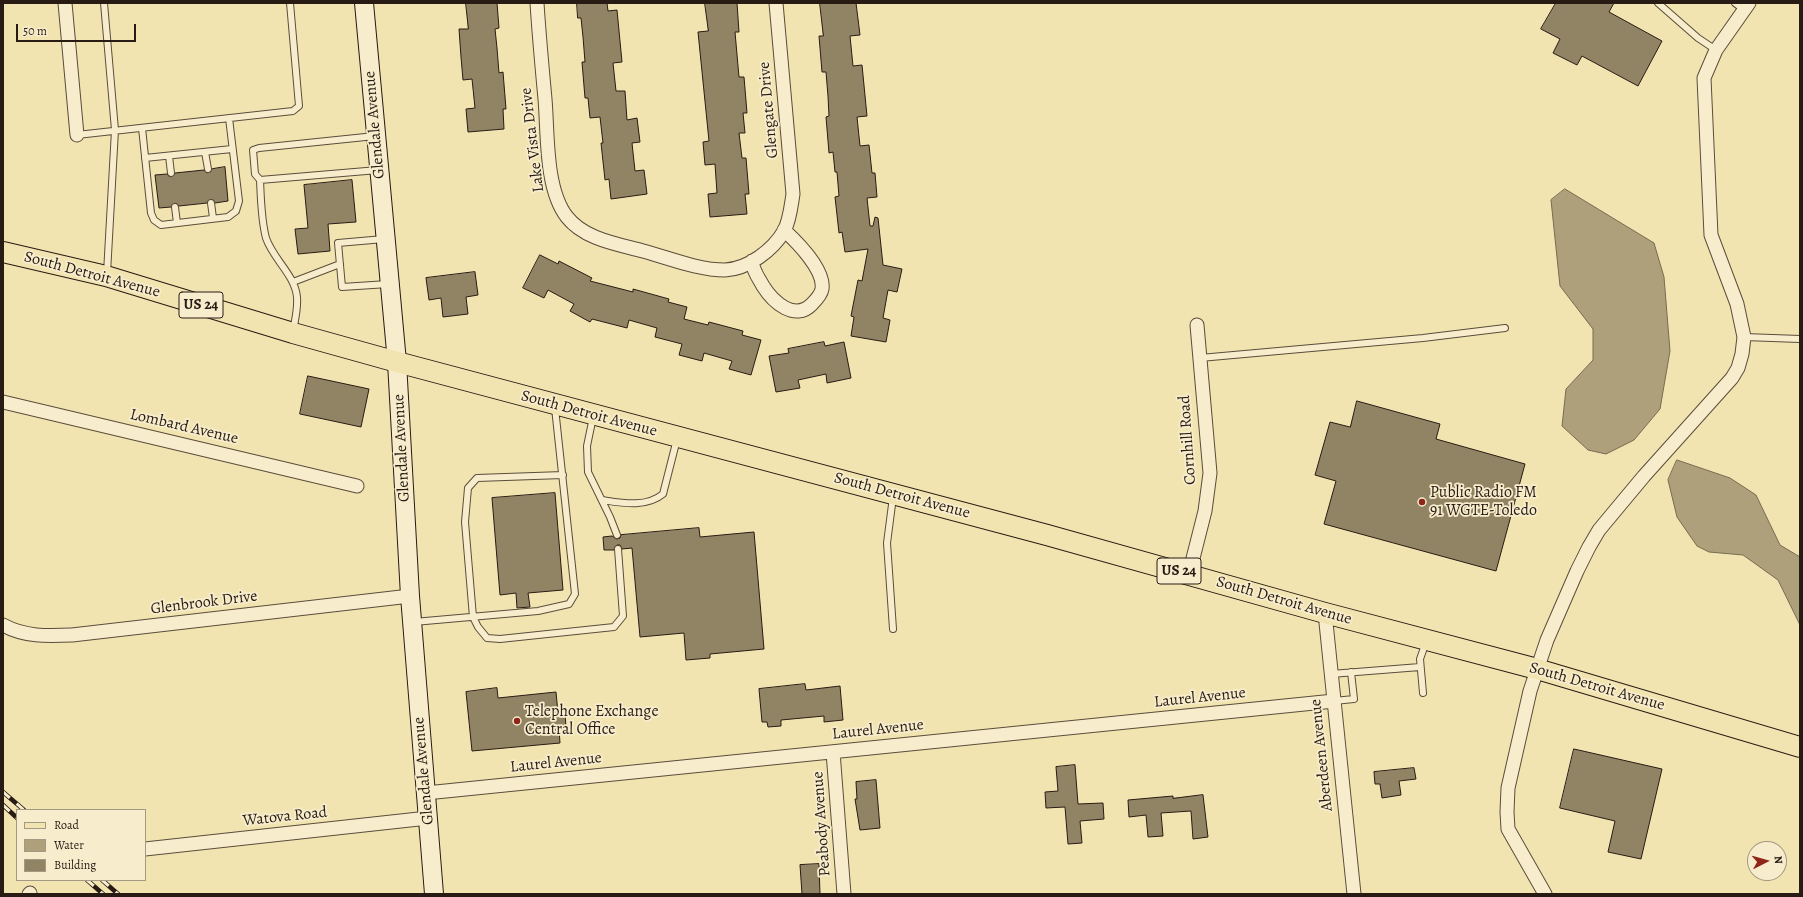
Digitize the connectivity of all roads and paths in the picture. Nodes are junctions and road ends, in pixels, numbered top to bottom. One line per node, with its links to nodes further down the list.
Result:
1 (64, 3): 13 (street)
2 (104, 3): 12 (lane)
3 (290, 3): 10 (lane)
4 (364, 3): 14 (main road, Glendale Avenue)
5 (536, 3): 31 (street, Lake Vista Drive)
6 (776, 3): 25 (street, Glengate Drive)
7 (1658, 3): 9 (lane)
8 (1743, 5): 9 (street)
9 (1716, 50): 39 (street)
10 (229, 118): 11 (lane); 15 (lane)
11 (142, 128): 12 (lane); 18 (lane)
12 (115, 130): 13 (lane); 33 (lane)
13 (77, 135)
14 (376, 136): 20 (main road, Glendale Avenue); 22 (lane)
15 (232, 149): 16 (lane); 26 (lane)
16 (205, 152): 17 (lane); 19 (lane)
17 (169, 156): 18 (lane); 21 (lane)
18 (145, 158): 27 (lane)
19 (208, 169)
20 (380, 170): 22 (lane); 29 (main road, Glendale Avenue)
21 (171, 173)
22 (260, 180): 34 (lane)
23 (211, 203): 26 (lane)
24 (175, 207): 27 (lane)
25 (790, 215): 28 (street, Lake Vista Drive)
26 (213, 218): 27 (lane)
27 (176, 223)
28 (784, 230): 31 (street, Lake Vista Drive); 31 (street)
29 (386, 239): 32 (lane); 35 (main road, Glendale Avenue)
30 (3, 252): 33 (main road, South Detroit Avenue / US 24)
31 (752, 261)
32 (340, 264): 34 (lane); 35 (lane)
33 (106, 276): 38 (main road, South Detroit Avenue / US 24)
34 (292, 282): 38 (lane)
35 (390, 284): 42 (main road, Glendale Avenue)
36 (1197, 325): 41 (street, Cornhill Road)
37 (1505, 328): 41 (lane)
38 (293, 333): 42 (main road, South Detroit Avenue / US 24)
39 (1744, 337): 40 (lane); 62 (street)
40 (1800, 339)
41 (1200, 358): 53 (street, Cornhill Road)
42 (397, 362): 44 (main road, South Detroit Avenue / US 24); 54 (main road, Glendale Avenue)
43 (3, 402): 48 (street, Lombard Avenue)
44 (555, 404): 45 (main road, South Detroit Avenue / US 24); 47 (lane)
45 (593, 415): 46 (main road, South Detroit Avenue / US 24); 50 (lane)
46 (678, 438): 49 (main road, South Detroit Avenue / US 24); 50 (lane)
47 (562, 475): 56 (lane); 56 (lane)
48 (357, 486)
49 (893, 493): 53 (main road, South Detroit Avenue / US 24); 59 (lane)
50 (602, 500): 51 (lane)
51 (616, 535)
52 (618, 549): 56 (lane)
53 (1189, 574): 55 (main road, South Detroit Avenue / US 24)
54 (410, 596): 57 (main road, Glendale Avenue); 58 (street, Glenbrook Drive)
55 (1325, 613): 60 (main road, South Detroit Avenue / US 24); 64 (street, Aberdeen Avenue)
56 (473, 617): 57 (lane)
57 (412, 622): 69 (main road, Glendale Avenue)
58 (3, 625)
59 (893, 630)
60 (1427, 640): 61 (lane); 62 (main road, South Detroit Avenue / US 24)
61 (1420, 667): 63 (lane); 65 (lane)
62 (1537, 670): 67 (main road, South Detroit Avenue / US 24); 75 (street)
63 (1351, 672): 64 (lane); 66 (lane)
64 (1331, 674): 66 (street, Aberdeen Avenue)
65 (1423, 693)
66 (1334, 701): 68 (street, Laurel Avenue); 74 (street, Aberdeen Avenue)
67 (1800, 747)
68 (833, 752): 69 (street, Laurel Avenue); 73 (street, Peabody Avenue)
69 (426, 793): 70 (main road, Glendale Avenue)
70 (428, 818): 71 (street, Watova Road); 72 (main road, Glendale Avenue)
71 (146, 849)
72 (434, 894)
73 (844, 894)
74 (1354, 894)
75 (1545, 894)

